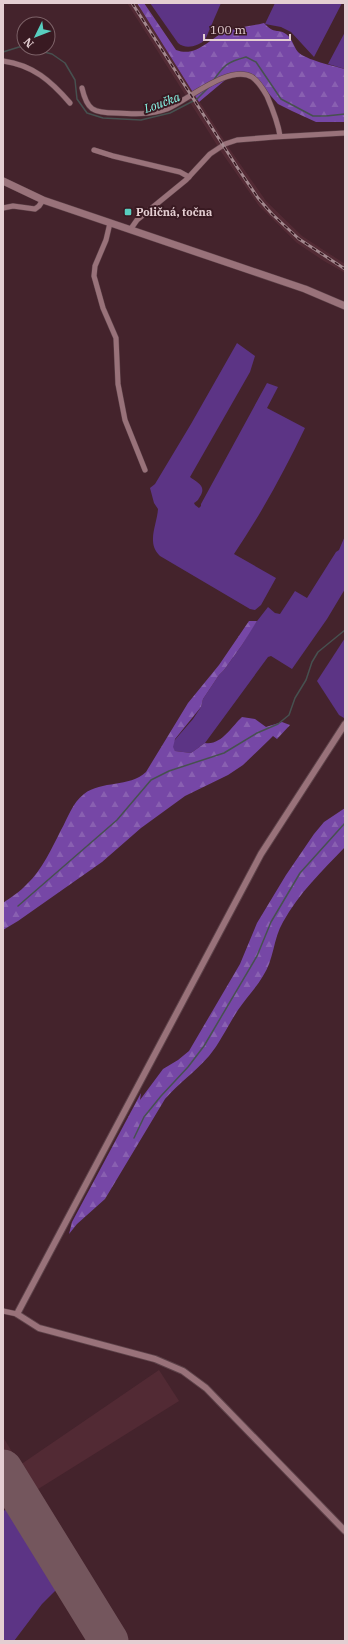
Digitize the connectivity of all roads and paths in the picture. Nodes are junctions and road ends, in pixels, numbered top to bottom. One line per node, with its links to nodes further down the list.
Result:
1 (3, 61): 3 (street)
2 (82, 88): 5 (street)
3 (70, 103)
4 (345, 133): 5 (street)
5 (280, 136): 7 (street)
6 (94, 150): 7 (street)
7 (189, 178): 12 (street)
8 (3, 181): 9 (main road)
9 (43, 200): 10 (street); 11 (main road)
10 (3, 208)
11 (110, 223): 12 (main road); 14 (street)
12 (130, 230): 13 (main road)
13 (345, 306)
14 (145, 470)
15 (345, 724): 17 (street)
16 (3, 1311): 17 (street)
17 (17, 1314): 18 (street)
18 (345, 1531)

